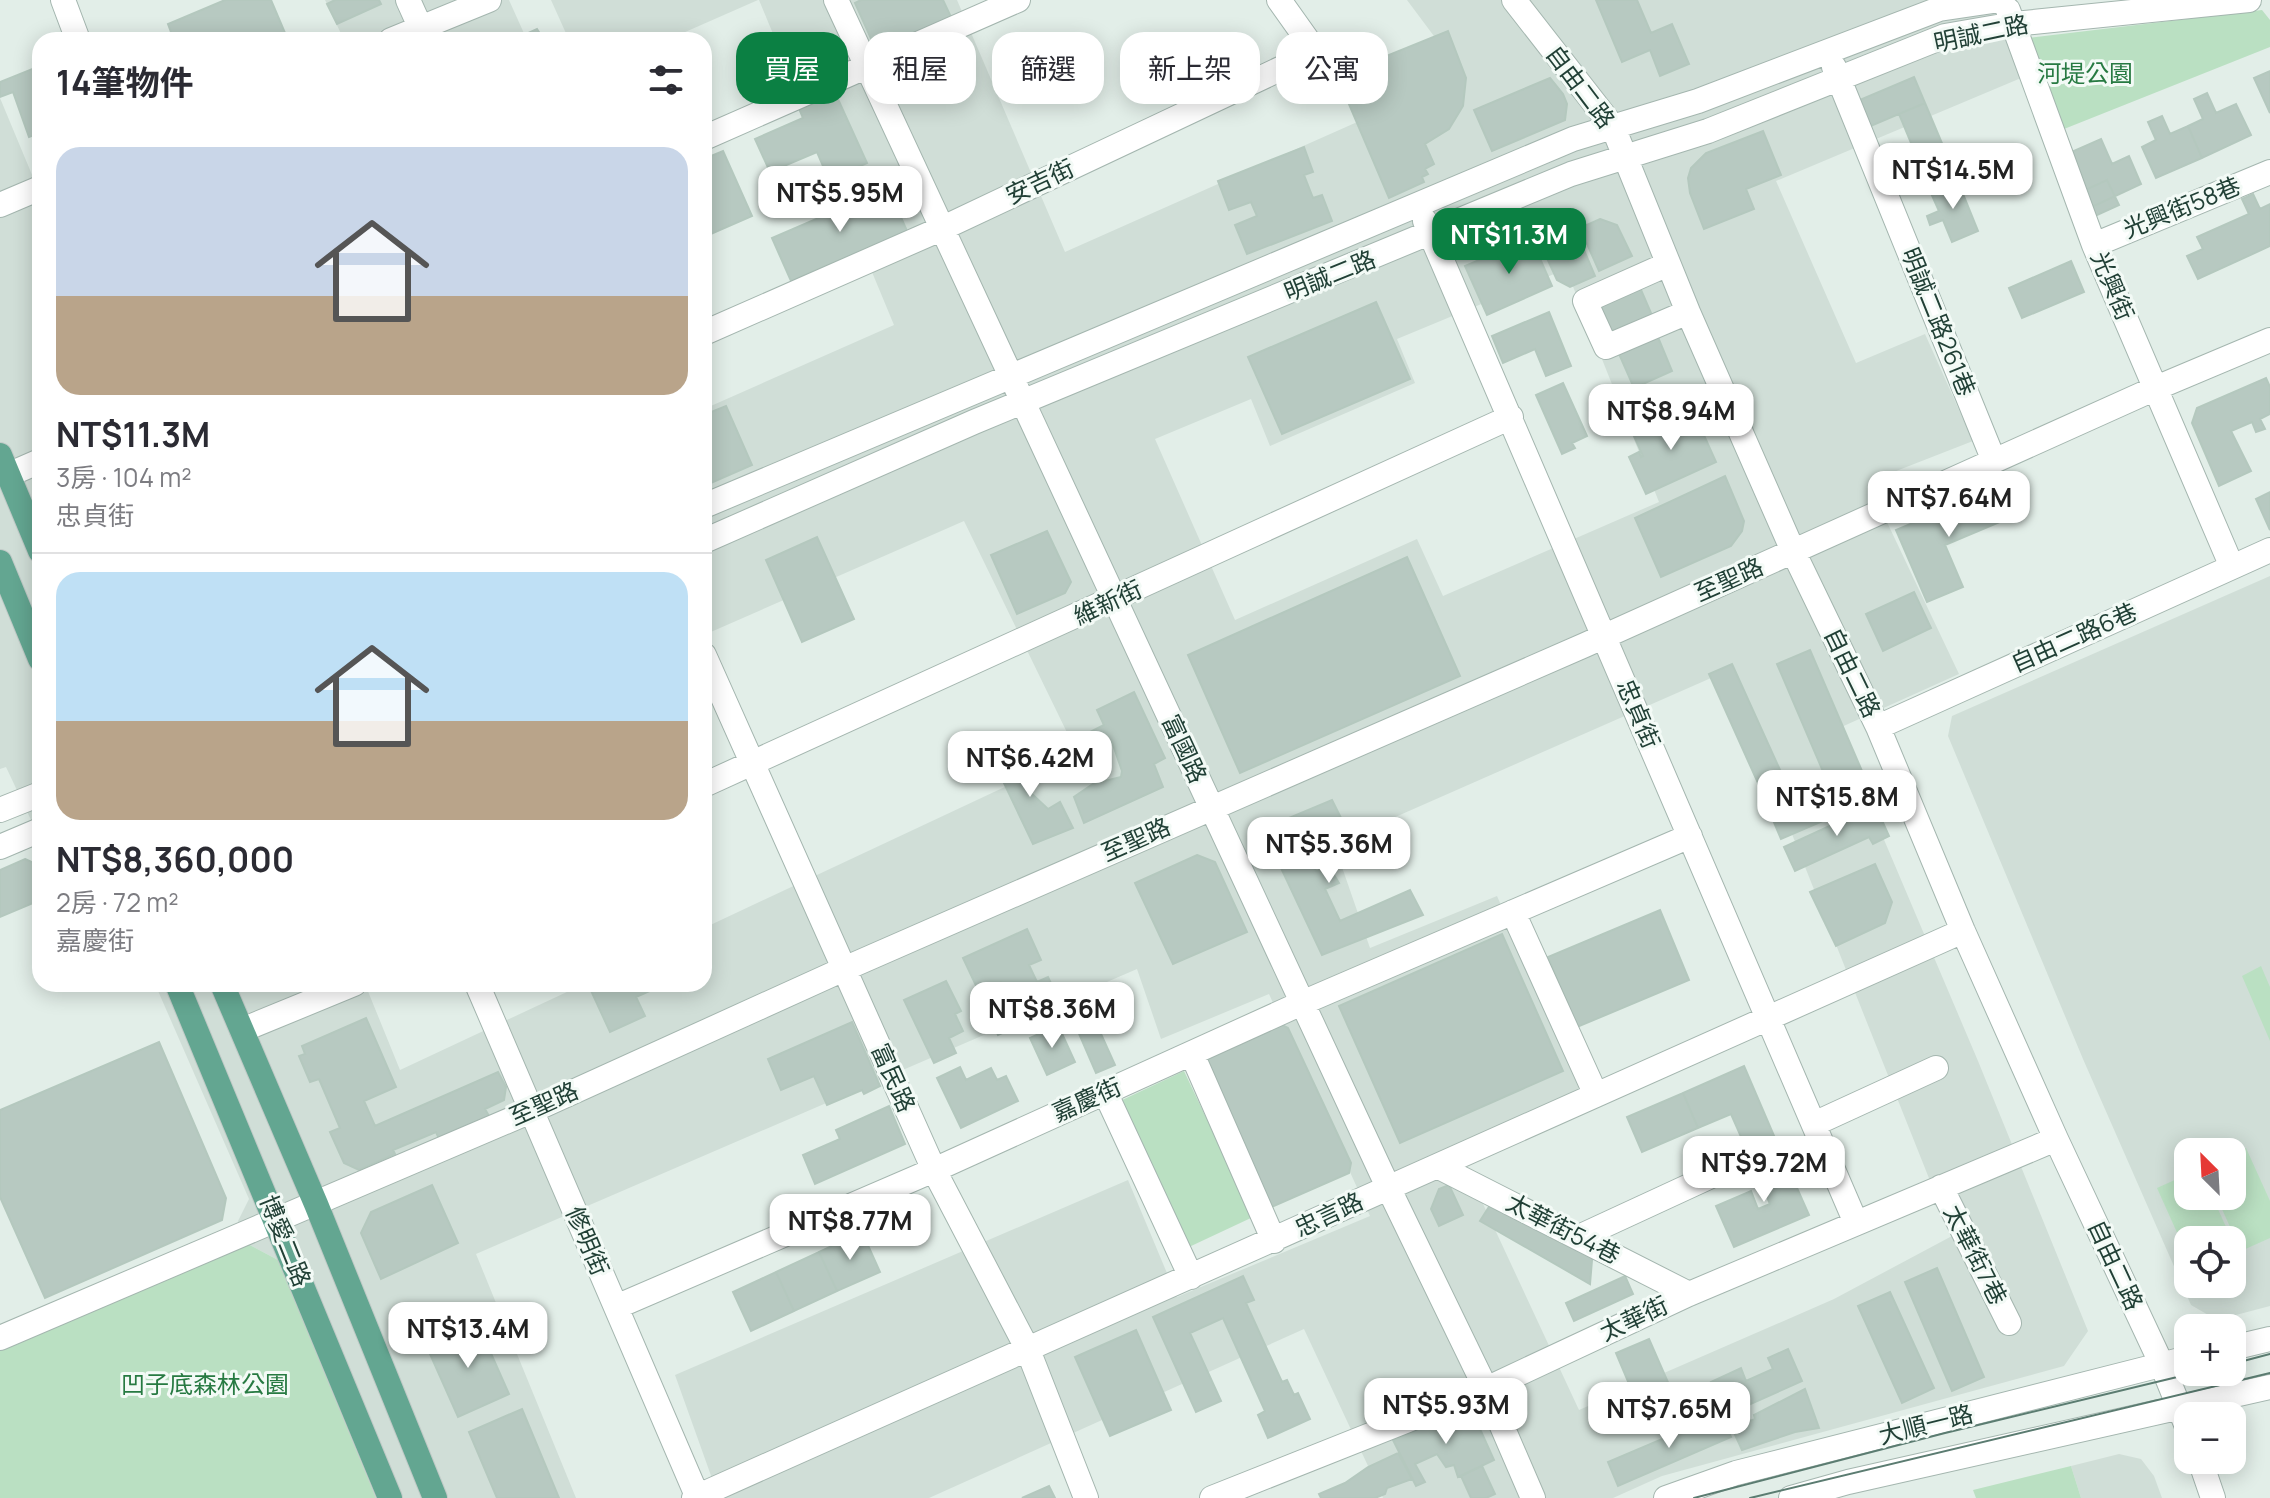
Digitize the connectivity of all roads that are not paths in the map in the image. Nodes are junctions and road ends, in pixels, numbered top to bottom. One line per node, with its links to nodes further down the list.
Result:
1 (63, 0): 11 (street)
2 (408, 0): 12 (street)
3 (489, 0): 13 (street)
4 (836, 0): 16 (street, 富國路)
5 (1018, 0): 14 (street)
6 (1279, 0): 27 (street, 安吉街)
7 (1514, 0): 20 (street, 自由二路)
8 (2002, 0): 10 (street, 光興街); 15 (street, 明誠二路)
9 (2249, 0): 10 (street, 明誠二路)
10 (2014, 24): 18 (street, 明誠二路); 29 (street, 光興街)
11 (75, 32)
12 (422, 32)
13 (427, 32)
14 (944, 32)
15 (1827, 50): 18 (street, 明誠二路261巷); 20 (street, 明誠二路)
16 (864, 59)
17 (864, 66): 21 (street)
18 (1840, 80): 22 (street, 明誠二路); 38 (street, 明誠二路261巷)
19 (885, 104): 27 (street, 富國路)
20 (1613, 127): 22 (street, 自由二路); 25 (street, 明誠二路)
21 (712, 134)
22 (1626, 157): 28 (street, 明誠二路); 30 (street, 自由二路)
23 (2270, 172): 29 (street, 光興街58巷)
24 (32, 191): 26 (street)
25 (1418, 204): 28 (street, 忠貞街); 34 (street, 明誠二路)
26 (0, 205)
27 (943, 228): 32 (street, 安吉街); 34 (street, 富國路)
28 (1431, 234): 36 (street, 明誠二路); 37 (street, 忠貞街)
29 (2094, 245): 35 (street, 光興街)
30 (1668, 264): 31 (street, 自由二路); 31 (street)
31 (1688, 312): 45 (street, 自由二路)
32 (712, 329)
33 (2270, 340): 35 (street, 至聖路)
34 (1012, 377): 36 (street, 富國路); 41 (street, 明誠二路)
35 (2156, 388): 38 (street, 至聖路); 47 (street, 光興街)
36 (1023, 402): 43 (street, 明誠二路); 48 (street, 富國路)
37 (1511, 417): 48 (street, 維新街); 49 (street, 忠貞街)
38 (1994, 461): 45 (street, 至聖路)
39 (32, 462): 40 (street)
40 (4, 465): 42 (main road)
41 (712, 503)
42 (29, 504)
43 (712, 538)
44 (2270, 550): 47 (street, 自由二路6巷)
45 (1793, 551): 49 (street, 至聖路); 52 (street, 自由二路)
46 (0, 562): 50 (main road)
47 (2232, 567): 52 (street, 自由二路6巷)
48 (1115, 600): 53 (street, 維新街); 56 (street, 富國路)
49 (1605, 636): 56 (street, 至聖路); 59 (street, 忠貞街)
50 (32, 640)
51 (712, 673): 53 (street, 富民路)
52 (1878, 727): 62 (street, 自由二路)
53 (752, 764): 54 (street, 維新街); 63 (street, 富民路)
54 (712, 782)
55 (32, 797): 57 (street)
56 (1211, 807): 63 (street, 至聖路); 68 (street, 富國路)
57 (0, 810)
58 (32, 833): 60 (street)
59 (1690, 836): 61 (street, 嘉慶街); 69 (street, 忠貞街)
60 (0, 847)
61 (1513, 912): 68 (street, 嘉慶街); 74 (street)
62 (1963, 931): 69 (street, 忠言路); 77 (street, 自由二路)
63 (844, 969): 75 (street, 至聖路); 79 (street, 富民路)
64 (180, 992): 84 (main road, 博愛二路)
65 (225, 992): 70 (main road, 博愛二路)
66 (335, 992): 70 (street)
67 (480, 992): 75 (street, 修明街)
68 (1302, 1003): 71 (street, 嘉慶街); 81 (street, 富國路)
69 (1768, 1018): 74 (street, 忠言路); 76 (street, 忠貞街)
70 (242, 1030): 83 (main road, 博愛二路)
71 (1192, 1054): 73 (street, 嘉慶街); 87 (street)
72 (1936, 1068): 76 (street)
73 (1105, 1092): 79 (street, 嘉慶街); 88 (street)
74 (1596, 1095): 78 (street, 忠言路)
75 (531, 1111): 83 (street, 至聖路); 90 (street, 修明街)
76 (1814, 1124): 85 (street, 忠貞街)
77 (2056, 1139): 82 (street, 太華街); 97 (street, 自由二路)
78 (1437, 1166): 81 (street, 忠言路); 86 (street, 太華街54巷)
79 (934, 1170): 90 (street, 嘉慶街); 95 (street, 富民路)
80 (1711, 1176): 86 (street)
81 (1388, 1187): 87 (street, 忠言路); 99 (street, 富國路)
82 (1941, 1187): 85 (street, 太華街); 91 (street, 太華街7巷)
83 (316, 1204): 84 (street, 至聖路); 105 (main road, 博愛二路)
84 (277, 1219): 92 (street, 至聖路); 104 (main road, 博愛二路)
85 (1856, 1223): 89 (street, 太華街)
86 (1579, 1237): 89 (street, 太華街54巷)
87 (1274, 1241): 88 (street, 忠言路)
88 (1191, 1277): 95 (street, 忠言路)
89 (1689, 1294): 99 (street, 太華街)
90 (616, 1307): 106 (street, 修明街)
91 (2009, 1323)
92 (0, 1338)
93 (2270, 1339): 94 (street)
94 (2246, 1345)
95 (1028, 1350): 106 (street, 忠言路); 107 (street, 富民路)
96 (2174, 1362): 97 (street, 大順一路)
97 (2162, 1365): 100 (street, 自由二路); 110 (street, 大順一路)
98 (2270, 1387): 101 (street, 大順一路)
99 (1486, 1389): 108 (street, 太華街); 109 (street, 富國路)
100 (2177, 1402)
101 (2230, 1402)
102 (2174, 1421): 111 (street, 大順一路)
103 (2205, 1474): 112 (street)
104 (390, 1498)
105 (435, 1498)
106 (697, 1498)
107 (1086, 1498)
108 (1212, 1498)
109 (1533, 1498)
110 (1666, 1498)
111 (1791, 1498)
112 (2213, 1498)

